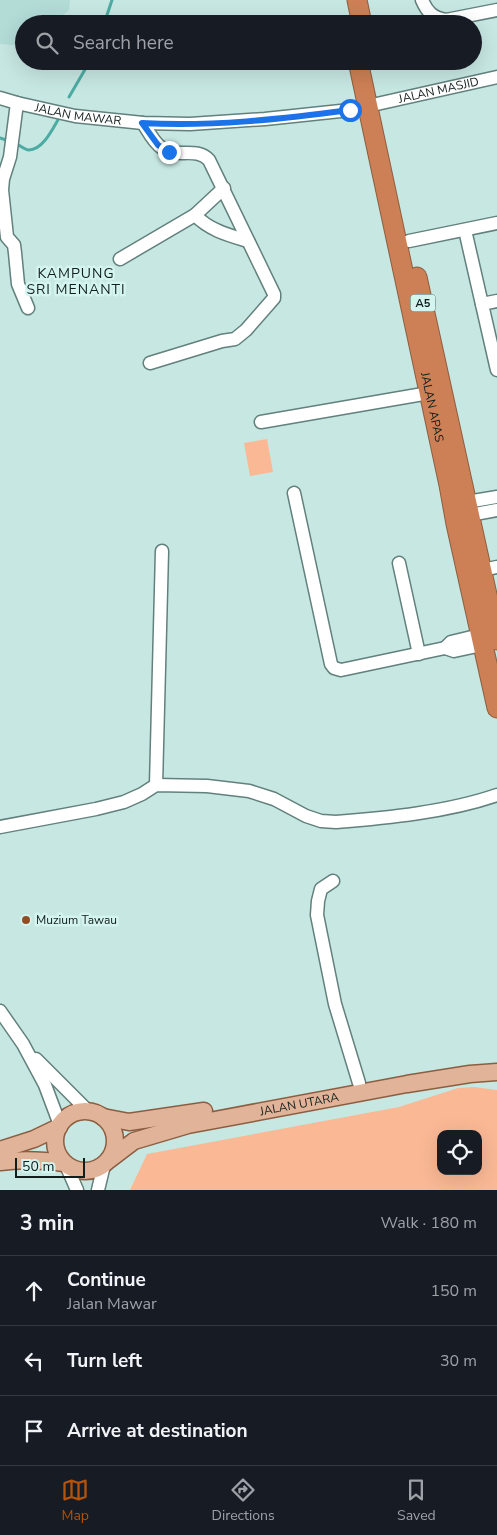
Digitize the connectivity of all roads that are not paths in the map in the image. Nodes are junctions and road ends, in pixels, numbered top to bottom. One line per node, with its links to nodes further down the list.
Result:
1 (345, 0): 5 (highway)
2 (357, 0): 6 (highway)
3 (422, 0): 7 (street)
4 (497, 10): 8 (street)
5 (348, 15)
6 (360, 15)
7 (434, 15)
8 (472, 15)
9 (361, 70): 14 (highway, A5)
10 (371, 70): 14 (highway, A5)
11 (497, 77): 14 (street, JALAN MASJID)
12 (0, 98): 13 (street, JALAN MAWAR)
13 (17, 103): 15 (street, JALAN MAWAR); 25 (street)
14 (373, 104): 15 (street, JALAN MAWAR); 21 (highway, JALAN APAS / A5); 28 (highway, JALAN APAS / A5)
15 (142, 123): 16 (street)
16 (224, 188): 17 (street); 20 (street)
17 (195, 215): 20 (street); 22 (street)
18 (497, 222): 19 (street)
19 (464, 230): 21 (street); 24 (street)
20 (248, 240): 26 (street)
21 (409, 241): 33 (highway, JALAN APAS / A5)
22 (120, 259)
23 (497, 301): 24 (street)
24 (482, 304): 27 (street)
25 (28, 308)
26 (150, 363)
27 (497, 370)
28 (429, 393): 29 (street); 33 (highway, JALAN APAS / A5)
29 (261, 422)
30 (294, 493): 38 (street)
31 (497, 497): 33 (street)
32 (497, 510): 33 (street)
33 (464, 514): 36 (highway, JALAN APAS / A5); 37 (highway, JALAN APAS / A5)
34 (162, 551): 40 (street)
35 (399, 563): 38 (street)
36 (489, 569): 37 (highway, JALAN APAS / A5)
37 (487, 640): 38 (street); 39 (highway, JALAN APAS / A5)
38 (419, 654)
39 (497, 708)
40 (156, 785): 41 (street); 42 (street)
41 (497, 795)
42 (0, 827)
43 (333, 881): 48 (street)
44 (0, 1011): 45 (street)
45 (23, 1044): 49 (street); 50 (street)
46 (497, 1061): 48 (main road, JALAN UTARA)
47 (497, 1072): 53 (main road, JALAN UTARA)
48 (359, 1083): 49 (main road, JALAN UTARA)
49 (95, 1114): 50 (main road); 53 (main road)
50 (59, 1126): 51 (main road); 54 (main road)
51 (0, 1150)
52 (0, 1162): 54 (main road)
53 (107, 1162): 54 (main road); 56 (street)
54 (65, 1164): 55 (street)
55 (78, 1190)
56 (98, 1190)

